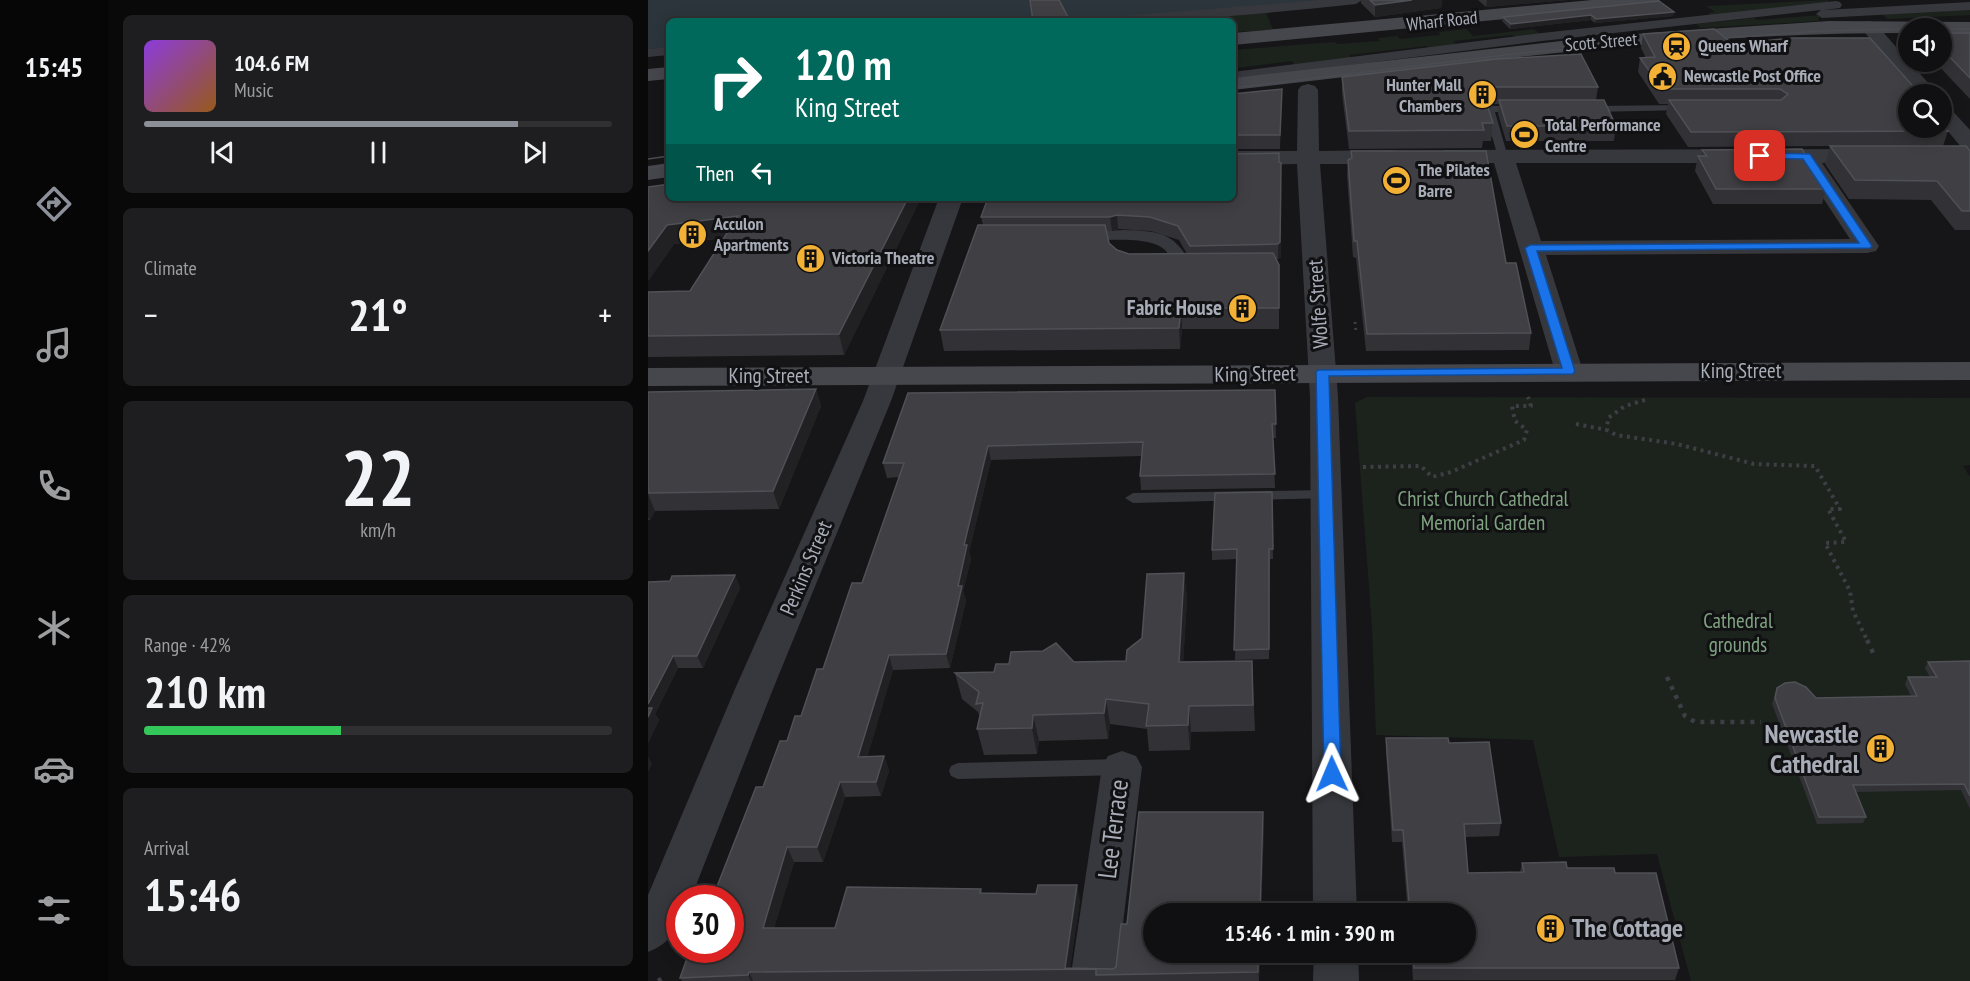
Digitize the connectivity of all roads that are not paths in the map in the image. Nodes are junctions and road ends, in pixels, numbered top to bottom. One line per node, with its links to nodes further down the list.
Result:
1 (1356, 0): 7 (street)
2 (1651, 0): 11 (main road, Wharf Road)
3 (1836, 4): 5 (street)
4 (1970, 6): 5 (street)
5 (1752, 14): 10 (street)
6 (1571, 16): 10 (street)
7 (1153, 18)
8 (1868, 26): 9 (main road, Scott Street); 15 (street); 21 (main road, Scott Street)
9 (1970, 28)
10 (1590, 35): 20 (street)
11 (1236, 39)
12 (1898, 41): 15 (main road, Scott Street)
13 (1952, 41): 14 (main road)
14 (1970, 41)
15 (1882, 42): 22 (street); 23 (main road, Scott Street)
16 (666, 51): 17 (street)
17 (648, 53)
18 (666, 73): 19 (main road)
19 (648, 75)
20 (1236, 76)
21 (1236, 84)
22 (1919, 84)
23 (1308, 90): 24 (main road, Scott Street); 34 (street, Wolfe Street)
24 (1236, 99)
25 (1698, 108): 27 (lane)
26 (1534, 109): 35 (lane)
27 (1580, 109)
28 (1952, 128): 30 (street)
29 (666, 151): 31 (main road)
30 (1966, 151)
31 (648, 154)
32 (1806, 156): 33 (street); 35 (street); 43 (street)
33 (1888, 156)
34 (1308, 157): 35 (street); 36 (street); 49 (street, Wolfe Street)
35 (1503, 157): 43 (street)
36 (1236, 158)
37 (666, 171): 38 (main road)
38 (648, 174)
39 (666, 187): 40 (street)
40 (648, 190)
41 (950, 201): 50 (street, Perkins Street)
42 (1054, 237): 46 (street)
43 (1530, 248): 47 (street)
44 (1217, 267): 46 (street)
45 (1163, 268): 46 (street)
46 (1184, 268)
47 (1569, 371): 48 (main road, King Street); 49 (main road, King Street)
48 (1970, 371)
49 (1322, 372): 50 (main road, King Street); 52 (street, Wolfe Street)
50 (887, 375): 51 (main road, King Street); 57 (street, Perkins Street)
51 (648, 377)
52 (1327, 495): 53 (lane); 56 (street, Wolfe Street)
53 (1133, 498)
54 (1122, 767): 55 (lane, Lee Terrace); 59 (street, Lee Terrace)
55 (958, 771)
56 (1335, 903)
57 (648, 932)
58 (1336, 963): 60 (street)
59 (1094, 981)
60 (1336, 981)

